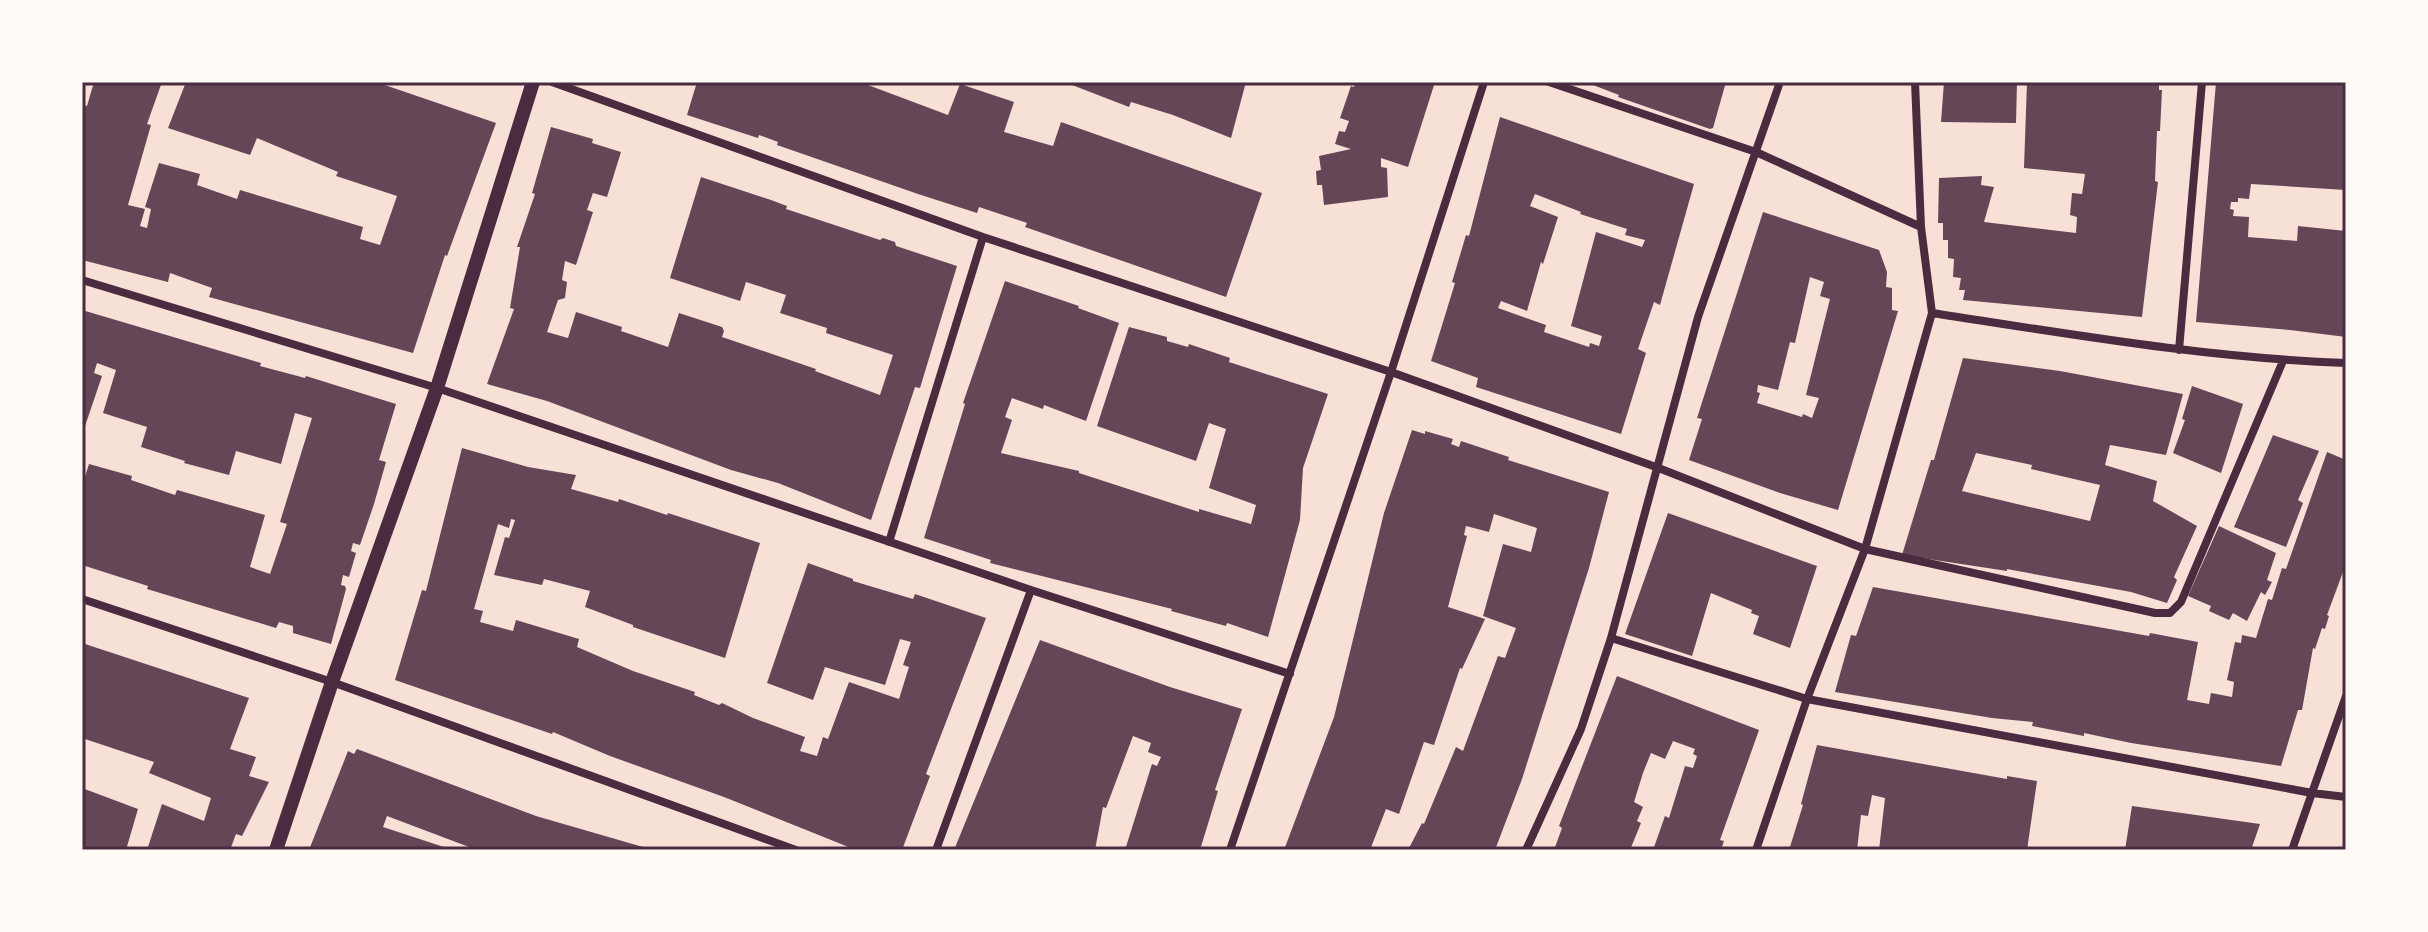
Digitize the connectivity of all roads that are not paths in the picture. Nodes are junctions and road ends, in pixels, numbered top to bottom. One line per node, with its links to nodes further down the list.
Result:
1 (533, 82): 17 (street)
2 (552, 82): 10 (street)
3 (1484, 82): 16 (street)
4 (1549, 82): 8 (street)
5 (1780, 82): 8 (street)
6 (1915, 82): 9 (street)
7 (2202, 82): 13 (street)
8 (1756, 152): 9 (street); 18 (street)
9 (1921, 227): 12 (street)
10 (983, 237): 16 (street); 19 (street)
11 (82, 280): 17 (street)
12 (1932, 313): 13 (street); 20 (street)
13 (2179, 350): 14 (street)
14 (2283, 361): 15 (street); 20 (street)
15 (2346, 363)
16 (1391, 372): 18 (street); 24 (street)
17 (437, 388): 19 (street); 25 (street)
18 (1656, 467): 20 (street); 23 (street)
19 (889, 542): 21 (street)
20 (1865, 549): 27 (street)
21 (1031, 590): 24 (street); 32 (street)
22 (82, 599): 25 (street)
23 (1611, 638): 27 (street); 34 (street)
24 (1290, 674): 33 (street)
25 (332, 682): 30 (street); 31 (street)
26 (2346, 696): 28 (street)
27 (1807, 699): 28 (street); 35 (street)
28 (2312, 793): 29 (street); 36 (street)
29 (2346, 797)
30 (276, 850)
31 (796, 850)
32 (936, 850)
33 (1230, 850)
34 (1526, 850)
35 (1756, 850)
36 (2292, 850)

